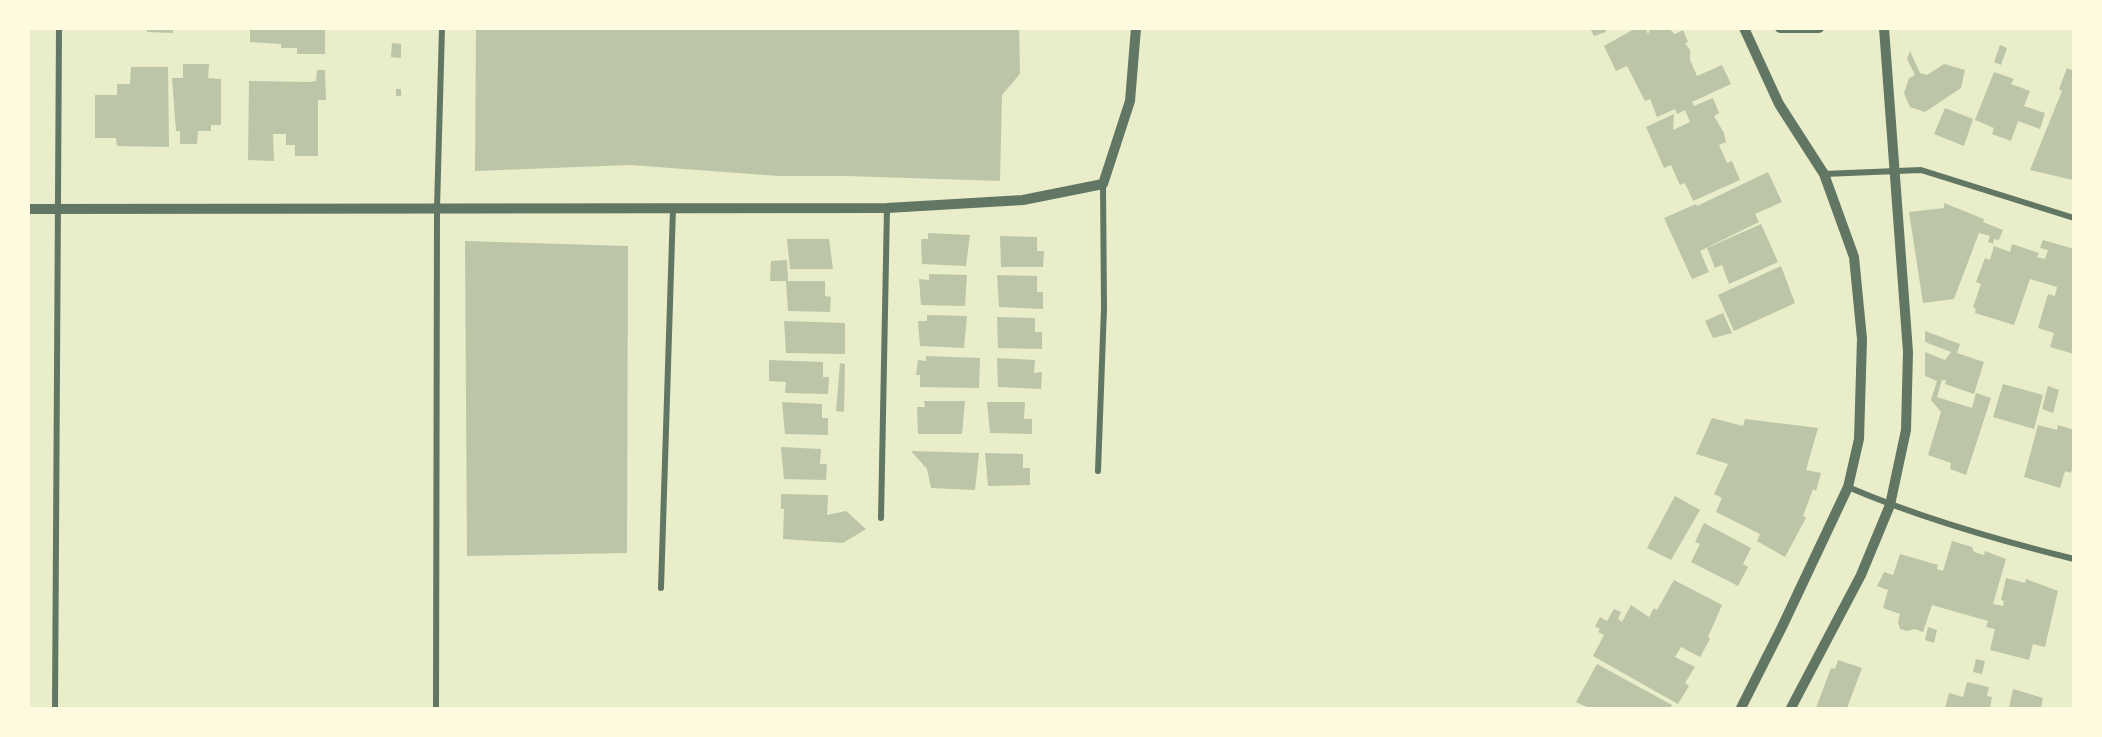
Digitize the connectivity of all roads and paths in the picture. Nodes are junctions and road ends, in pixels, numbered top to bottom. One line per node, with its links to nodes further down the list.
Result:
1 (59, 28): 15 (street)
2 (442, 28): 11 (street)
3 (1136, 28): 10 (street)
4 (1744, 28): 9 (street)
5 (1780, 28): 6 (street)
6 (1819, 28)
7 (1884, 28): 8 (street)
8 (1894, 171): 9 (street); 16 (street); 19 (street)
9 (1824, 174): 18 (street)
10 (1103, 184): 13 (street); 17 (street)
11 (437, 208): 12 (street); 15 (street); 24 (street)
12 (673, 208): 13 (street); 22 (street)
13 (887, 208): 20 (street)
14 (28, 209): 15 (street)
15 (58, 210): 23 (street)
16 (2073, 218)
17 (1098, 471)
18 (1848, 487): 19 (street); 25 (street)
19 (1890, 506): 21 (street); 26 (street)
20 (881, 518)
21 (2073, 559)
22 (661, 588)
23 (55, 708)
24 (436, 708)
25 (1741, 708)
26 (1791, 708)

